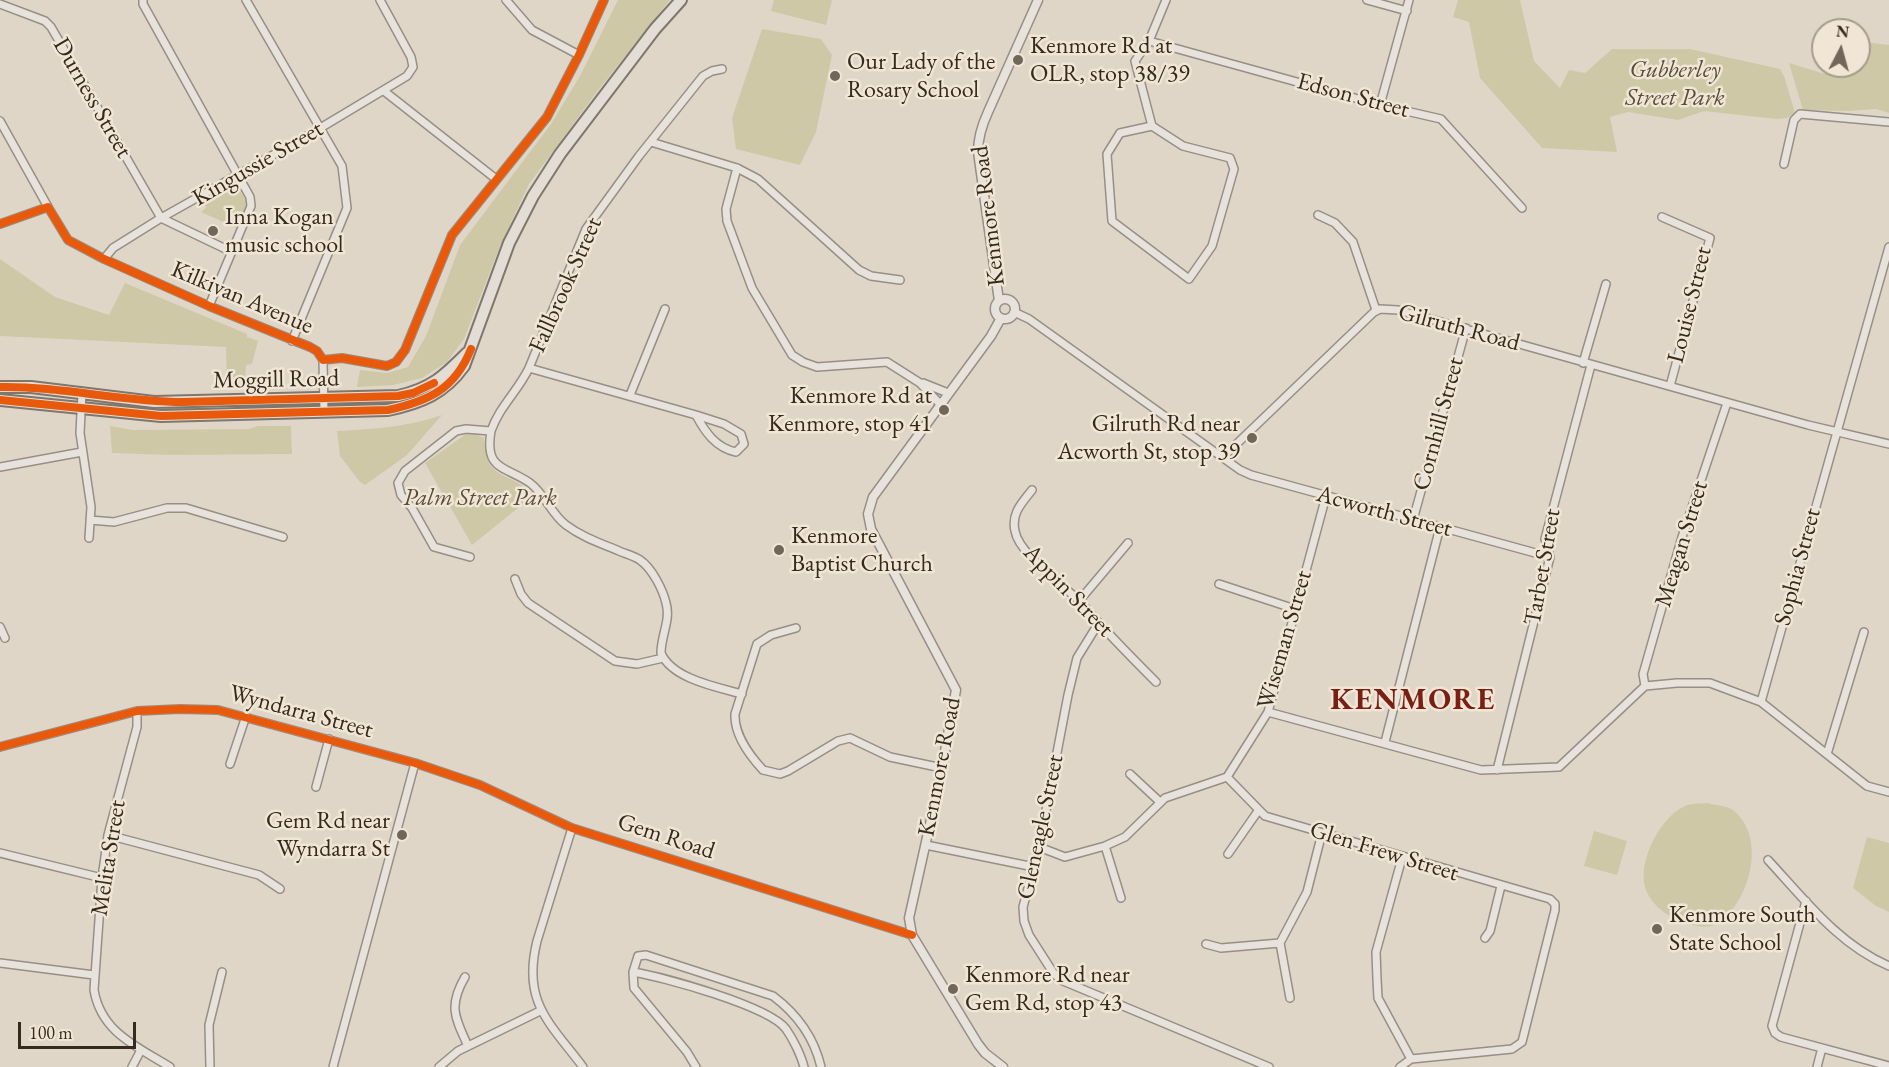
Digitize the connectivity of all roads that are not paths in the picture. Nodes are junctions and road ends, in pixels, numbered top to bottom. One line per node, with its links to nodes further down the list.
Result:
1 (143, 0): 25 (street)
2 (246, 0): 21 (street)
3 (380, 0): 16 (street, Kingussie Street)
4 (506, 0): 14 (street)
5 (604, 0): 14 (street, Kilkivan Avenue)
6 (681, 0): 47 (main road, Moggill Road)
7 (1038, 0): 39 (street, Kenmore Road)
8 (1166, 0): 13 (street)
9 (1367, 0): 12 (street)
10 (1409, 0): 12 (street)
11 (0, 4): 31 (street, Durness Street)
12 (1407, 11): 17 (street)
13 (1149, 41): 17 (street, Edson Street); 20 (street)
14 (579, 55): 26 (street, Kilkivan Avenue)
15 (722, 69): 22 (street, Fallbrook Street)
16 (384, 91): 21 (street, Kingussie Street); 26 (street)
17 (1380, 105): 28 (street, Edson Street)
18 (0, 122): 27 (street, Kilkivan Avenue)
19 (1889, 122): 23 (street)
20 (1152, 126): 20 (street)
21 (320, 128): 25 (street, Kingussie Street); 46 (street)
22 (651, 142): 24 (street); 51 (street, Fallbrook Street)
23 (1784, 164)
24 (737, 168): 37 (street); 52 (street)
25 (238, 175): 31 (street, Kingussie Street); 34 (street)
26 (496, 179): 48 (street, Kilkivan Avenue)
27 (48, 207): 32 (street); 35 (street, Kilkivan Avenue)
28 (1521, 208)
29 (1318, 214): 42 (street)
30 (1662, 217): 53 (street, Louise Street)
31 (161, 218): 34 (street); 35 (street, Kingussie Street)
32 (0, 224)
33 (1889, 247): 36 (street, Sophia Street)
34 (232, 252): 40 (street)
35 (104, 259): 40 (street, Kilkivan Avenue)
36 (1885, 279): 66 (street, Sophia Street)
37 (900, 280)
38 (1606, 284): 49 (street)
39 (999, 301): 43 (street); 44 (street)
40 (209, 306): 46 (street, Kilkivan Avenue)
41 (665, 309): 57 (street)
42 (1376, 310): 45 (street, Gilruth Road); 69 (street, Gilruth Road)
43 (1014, 312): 44 (street); 69 (street)
44 (1001, 318): 56 (street, Kenmore Road)
45 (1466, 328): 49 (street, Gilruth Road); 73 (street, Cornhill Street)
46 (292, 340): 48 (street, Kilkivan Avenue)
47 (471, 349): 58 (main road, Moggill Road); 63 (main road, Moggill Road)
48 (323, 360): 58 (street, Kilkivan Avenue)
49 (1583, 363): 50 (street, Gilruth Road)
50 (1591, 365): 53 (street, Gilruth Road); 80 (street, Tarbet Street)
51 (529, 368): 57 (street); 65 (street, Fallbrook Street)
52 (920, 382): 56 (street); 61 (street)
53 (1670, 386): 60 (street, Gilruth Road)
54 (0, 387): 55 (main road, Moggill Road)
55 (81, 393): 58 (main road, Moggill Road); 62 (street)
56 (948, 393): 61 (street, Kenmore Road)
57 (630, 395): 64 (street)
58 (324, 399): 63 (street, Kilkivan Avenue)
59 (0, 400): 62 (main road, Moggill Road)
60 (1727, 403): 66 (street, Gilruth Road); 92 (street, Meagan Street)
61 (940, 404): 104 (street, Kenmore Road)
62 (81, 408): 63 (main road, Moggill Road); 68 (street)
63 (324, 412)
64 (696, 414): 64 (street)
65 (491, 430): 79 (street); 90 (street)
66 (1837, 432): 67 (street, Gilruth Road); 94 (street, Sophia Street)
67 (1889, 444)
68 (82, 452): 70 (street); 74 (street)
69 (1223, 457): 72 (street, Acworth Street)
70 (0, 467)
71 (1032, 490): 83 (street, Appin Street)
72 (1326, 496): 73 (street, Acworth Street); 84 (street, Wiseman Street)
73 (1413, 519): 75 (street, Acworth Street)
74 (90, 520): 76 (street); 77 (street)
75 (1440, 527): 80 (street, Acworth Street); 99 (street)
76 (283, 537)
77 (89, 538)
78 (1128, 543): 83 (street)
79 (470, 557)
80 (1550, 557): 105 (street, Tarbet Street)
81 (516, 579): 90 (street)
82 (1219, 584): 84 (street)
83 (1079, 601): 85 (street, Appin Street)
84 (1295, 609): 96 (street, Wiseman Street)
85 (1098, 624): 91 (street, Appin Street); 117 (street, Gleneagle Street)
86 (0, 627): 89 (street)
87 (796, 628): 93 (street)
88 (1864, 632): 101 (street)
89 (5, 638)
90 (663, 657): 93 (street)
91 (1156, 682)
92 (1644, 686): 94 (street); 105 (street)
93 (742, 694): 104 (street)
94 (1761, 702): 101 (street)
95 (137, 711): 97 (street, Wyndarra Street); 100 (street, Wyndarra Street); 114 (street, Melita Street)
96 (1268, 712): 99 (street); 107 (street, Wiseman Street)
97 (246, 716): 98 (street, Wyndarra Street); 103 (street)
98 (329, 739): 102 (street, Wyndarra Street); 108 (street)
99 (1385, 742): 105 (street)
100 (0, 747)
101 (1827, 754): 109 (street)
102 (415, 763): 112 (street, Gem Road); 148 (street)
103 (230, 764)
104 (942, 768): 115 (street, Kenmore Road)
105 (1497, 770)
106 (1130, 774): 110 (street)
107 (1227, 777): 110 (street); 111 (street, Glen Frew Street)
108 (316, 788)
109 (1889, 792)
110 (1160, 802): 116 (street)
111 (1258, 810): 113 (street, Glen Frew Street); 119 (street)
112 (572, 828): 128 (street, Gem Road); 139 (street)
113 (1322, 833): 120 (street, Glen Frew Street); 130 (street)
114 (108, 836): 123 (street, Melita Street); 125 (street)
115 (926, 845): 122 (street); 128 (street, Kenmore Road)
116 (1105, 846): 117 (street); 126 (street)
117 (1039, 847): 122 (street, Gleneagle Street)
118 (0, 853): 123 (street)
119 (1228, 854)
120 (1402, 858): 124 (street, Glen Frew Street); 143 (street)
121 (1768, 860): 127 (street)
122 (1034, 867): 155 (street, Gleneagle Street)
123 (102, 878): 136 (street, Melita Street)
124 (1501, 886): 129 (street); 143 (street, Glen Frew Street)
125 (280, 889)
126 (1121, 898)
127 (1806, 902): 133 (street); 141 (street)
128 (912, 935): 154 (street)
129 (1485, 938)
130 (1280, 943): 131 (street); 138 (street)
131 (1206, 944)
132 (0, 963): 136 (street)
133 (1889, 966)
134 (222, 972): 147 (street)
135 (633, 972): 151 (street); 152 (street); 153 (street)
136 (94, 975): 142 (street, Melita Street)
137 (465, 976): 140 (street)
138 (1290, 998)
139 (540, 1011): 140 (street); 150 (street)
140 (468, 1046): 149 (street)
141 (1822, 1048): 144 (street); 157 (street)
142 (141, 1050): 145 (street); 146 (street)
143 (1411, 1059): 156 (street)
144 (1889, 1066)
145 (132, 1067)
146 (170, 1067)
147 (210, 1067)
148 (333, 1067)
149 (439, 1067)
150 (583, 1067)
151 (696, 1067)
152 (804, 1067)
153 (821, 1067)
154 (1003, 1067)
155 (1269, 1067)
156 (1400, 1067)
157 (1817, 1067)

